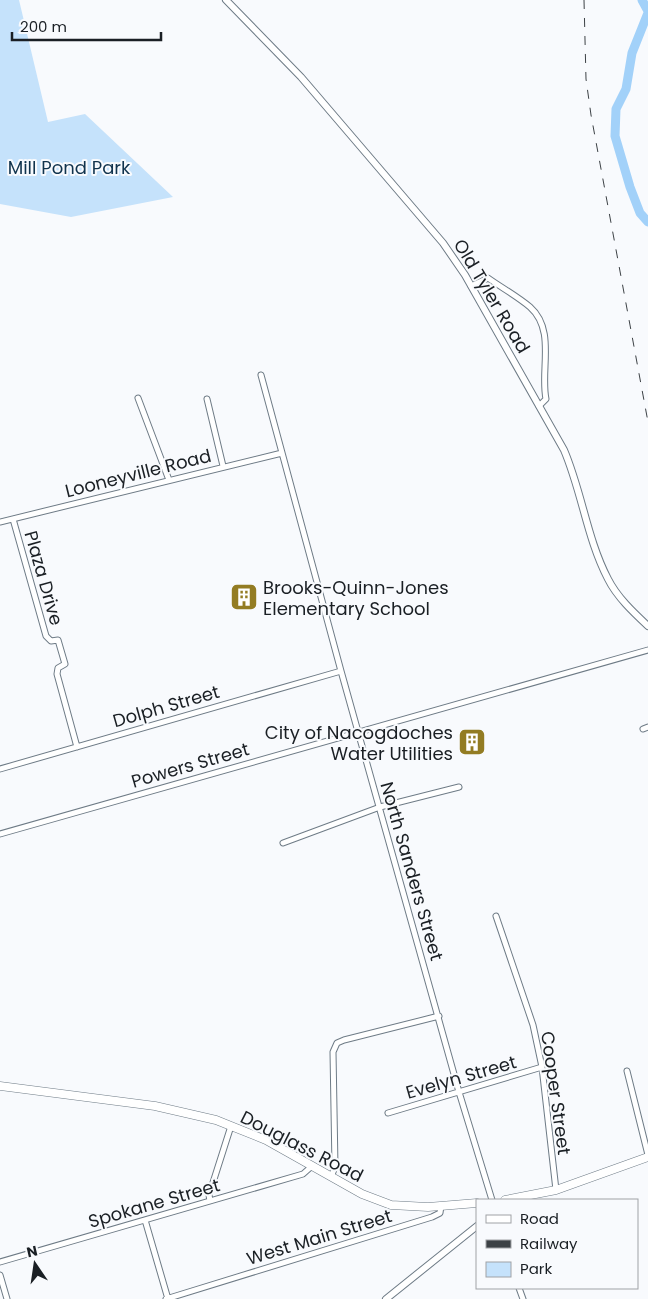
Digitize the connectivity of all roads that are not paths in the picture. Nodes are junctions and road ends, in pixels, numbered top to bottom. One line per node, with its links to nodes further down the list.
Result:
1 (226, 0): 2 (street, Old Tyler Road)
2 (471, 286): 6 (street, Old Tyler Road); 6 (street)
3 (261, 375): 7 (street, North Sanders Street)
4 (138, 398): 9 (street)
5 (207, 398): 8 (street)
6 (539, 406): 12 (street, Old Tyler Road)
7 (282, 453): 8 (street, Looneyville Road); 14 (street, North Sanders Street)
8 (223, 466): 9 (street, Looneyville Road)
9 (169, 480): 10 (street, Looneyville Road)
10 (13, 519): 11 (street, Looneyville Road); 16 (street, Plaza Drive)
11 (0, 522)
12 (648, 626)
13 (648, 650): 15 (street, Powers Street)
14 (341, 672): 15 (street, North Sanders Street); 16 (street, Dolph Street)
15 (359, 732): 19 (street, North Sanders Street); 20 (street, Powers Street)
16 (77, 747): 17 (street, Dolph Street)
17 (0, 769)
18 (459, 787): 19 (street)
19 (380, 806): 21 (street); 23 (street, North Sanders Street)
20 (0, 834)
21 (283, 842)
22 (496, 916): 24 (street, Cooper Street)
23 (439, 1016): 27 (street, North Sanders Street); 32 (street)
24 (542, 1067): 27 (street, Evelyn Street); 33 (street, Cooper Street)
25 (628, 1071): 30 (street)
26 (0, 1086): 29 (main road, Douglass Road)
27 (459, 1092): 28 (street, Evelyn Street); 34 (street, North Sanders Street)
28 (388, 1113)
29 (232, 1126): 31 (main road, Douglass Road); 36 (street)
30 (648, 1156): 33 (main road)
31 (312, 1166): 32 (main road, Douglass Road); 36 (street, Spokane Street)
32 (332, 1177): 38 (main road, Douglass Road)
33 (556, 1190): 35 (main road)
34 (492, 1199)
35 (510, 1199)
36 (210, 1201): 39 (street, Spokane Street)
37 (476, 1203): 38 (main road)
38 (441, 1206): 44 (street, West Main Street)
39 (145, 1220): 41 (street, Spokane Street); 44 (street)
40 (476, 1227): 45 (street)
41 (0, 1262)
42 (0, 1275): 43 (street)
43 (7, 1299)
44 (167, 1299)
45 (386, 1299)

